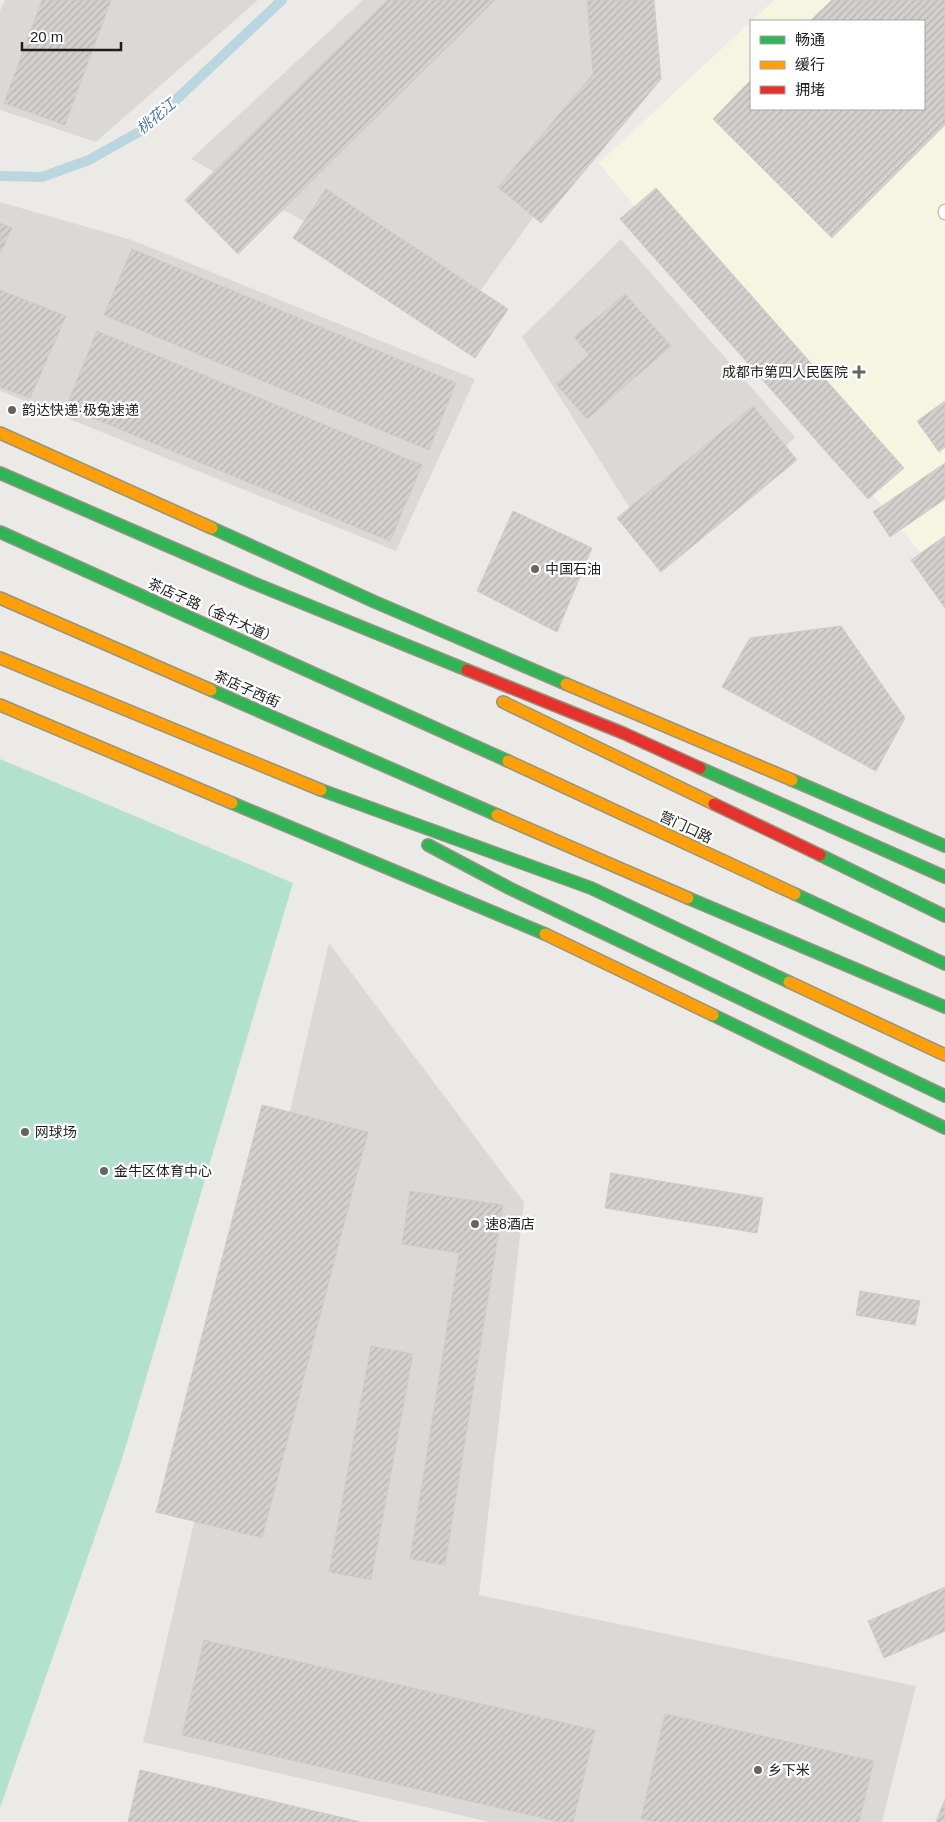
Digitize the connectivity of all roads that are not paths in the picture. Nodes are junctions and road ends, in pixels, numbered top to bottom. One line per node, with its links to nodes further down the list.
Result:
1 (0, 433): 12 (main road)
2 (0, 473): 4 (main road)
3 (0, 532): 10 (main road, 茶店子路（金牛大道）)
4 (251, 582): 7 (main road); 13 (main road)
5 (0, 598): 16 (main road, 茶店子西街)
6 (0, 658): 11 (main road)
7 (438, 671)
8 (492, 697): 14 (main road)
9 (0, 705): 19 (main road)
10 (414, 717): 15 (main road, 营门口路)
11 (343, 799): 17 (main road); 18 (main road)
12 (945, 846)
13 (945, 877)
14 (945, 916)
15 (945, 964)
16 (945, 1008)
17 (945, 1055)
18 (945, 1096)
19 (945, 1128)

